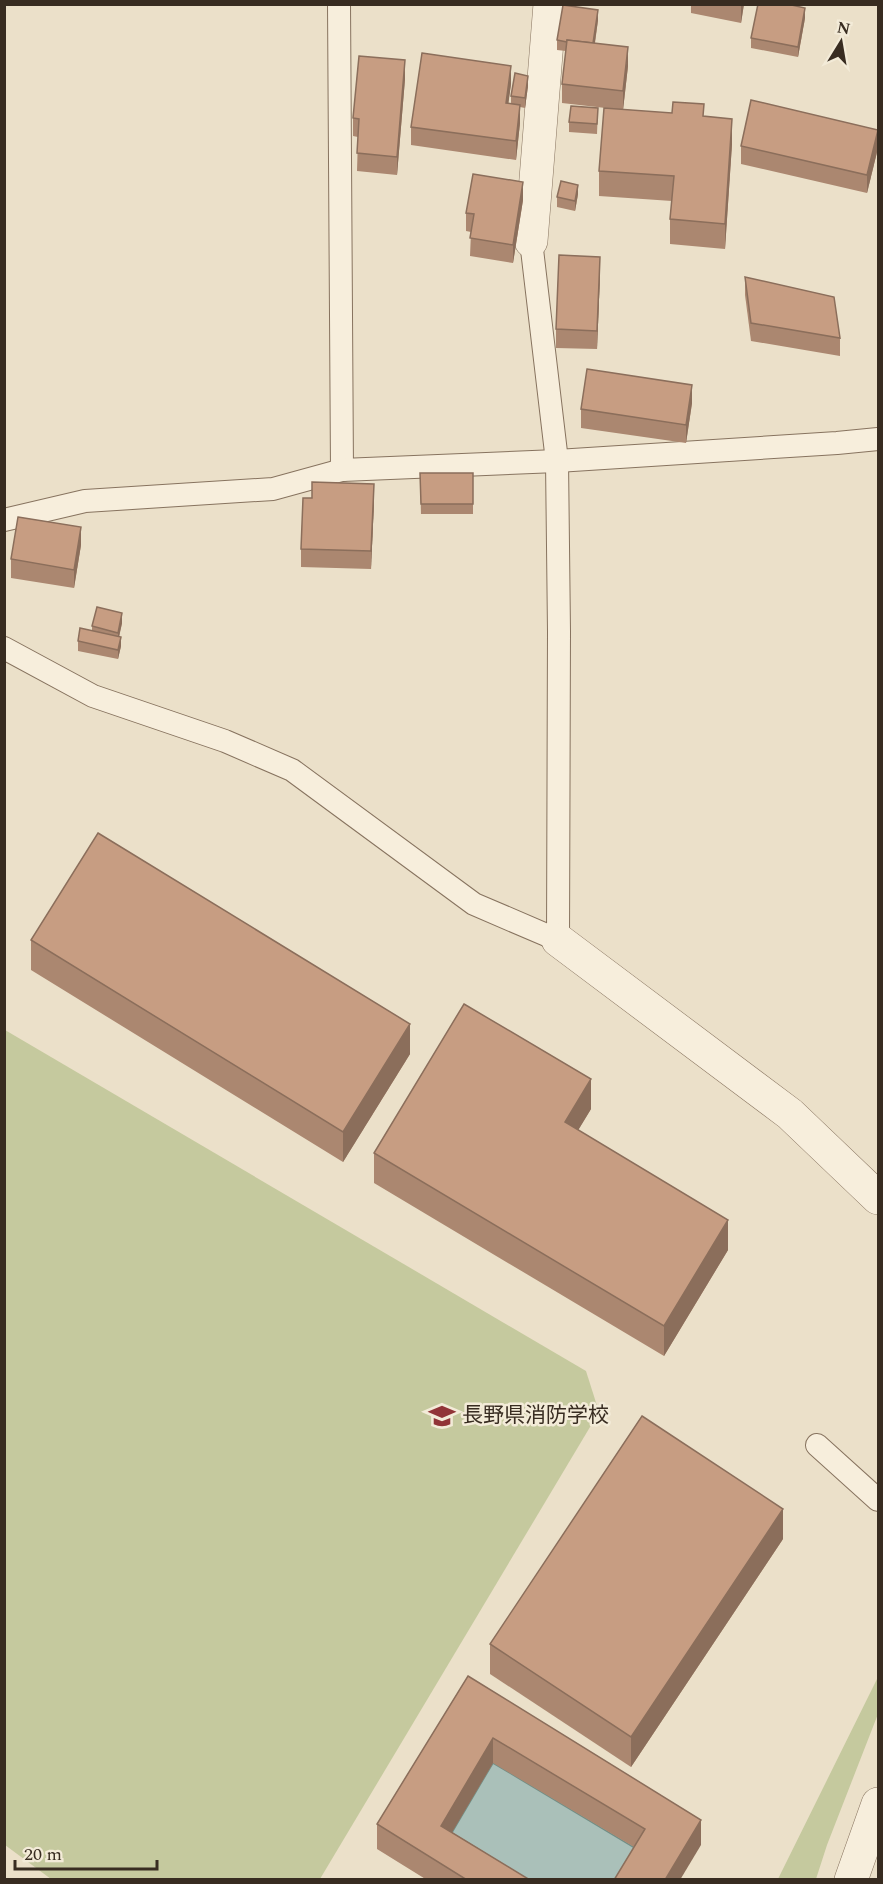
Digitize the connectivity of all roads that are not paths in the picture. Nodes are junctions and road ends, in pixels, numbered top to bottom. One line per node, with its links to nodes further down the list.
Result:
1 (339, 4): 6 (lane)
2 (550, 4): 3 (street)
3 (531, 241): 5 (lane)
4 (879, 439): 5 (lane)
5 (557, 461): 6 (lane); 9 (lane)
6 (342, 470): 7 (lane)
7 (4, 520)
8 (4, 648): 9 (lane)
9 (558, 940): 10 (street)
10 (879, 1198)
11 (817, 1445): 12 (lane)
12 (879, 1500)
13 (879, 1804): 14 (street)
14 (851, 1880)

